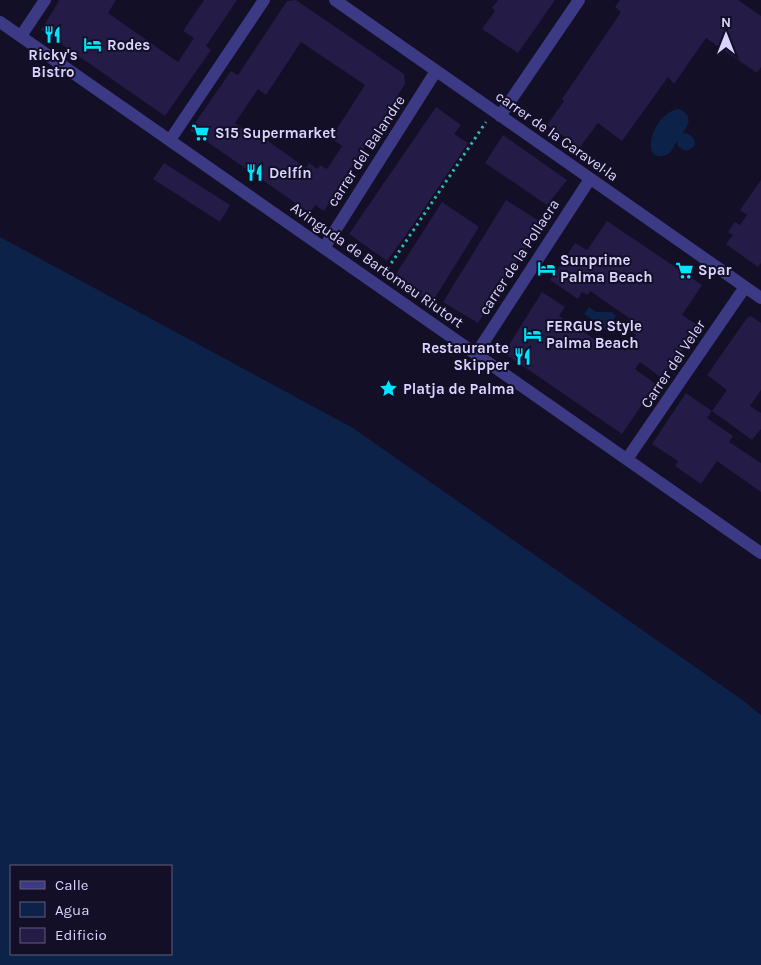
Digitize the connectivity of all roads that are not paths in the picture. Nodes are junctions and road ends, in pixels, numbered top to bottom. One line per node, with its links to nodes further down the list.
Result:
1 (45, 0): 6 (street)
2 (264, 0): 9 (street)
3 (335, 0): 7 (street, carrer de la Caravel·la)
4 (579, 0): 8 (street)
5 (0, 22): 6 (street, Avinguda de Bartomeu Riutort)
6 (21, 36): 9 (street, Avinguda de Bartomeu Riutort)
7 (436, 72): 8 (street, carrer de la Caravel·la); 11 (street, carrer del Balandre)
8 (497, 113): 10 (street, carrer de la Caravel·la)
9 (170, 140): 11 (street, Avinguda de Bartomeu Riutort)
10 (590, 178): 12 (street, carrer de la Caravel·la); 14 (street, carrer de la Pollacra)
11 (324, 248): 14 (street, Avinguda de Bartomeu Riutort)
12 (745, 286): 13 (street, carrer de la Caravel·la); 15 (street, Carrer del Veler)
13 (761, 298)
14 (476, 354): 15 (street, Avinguda de Bartomeu Riutort)
15 (627, 459): 16 (street, Avinguda de Bartomeu Riutort)
16 (761, 553)

